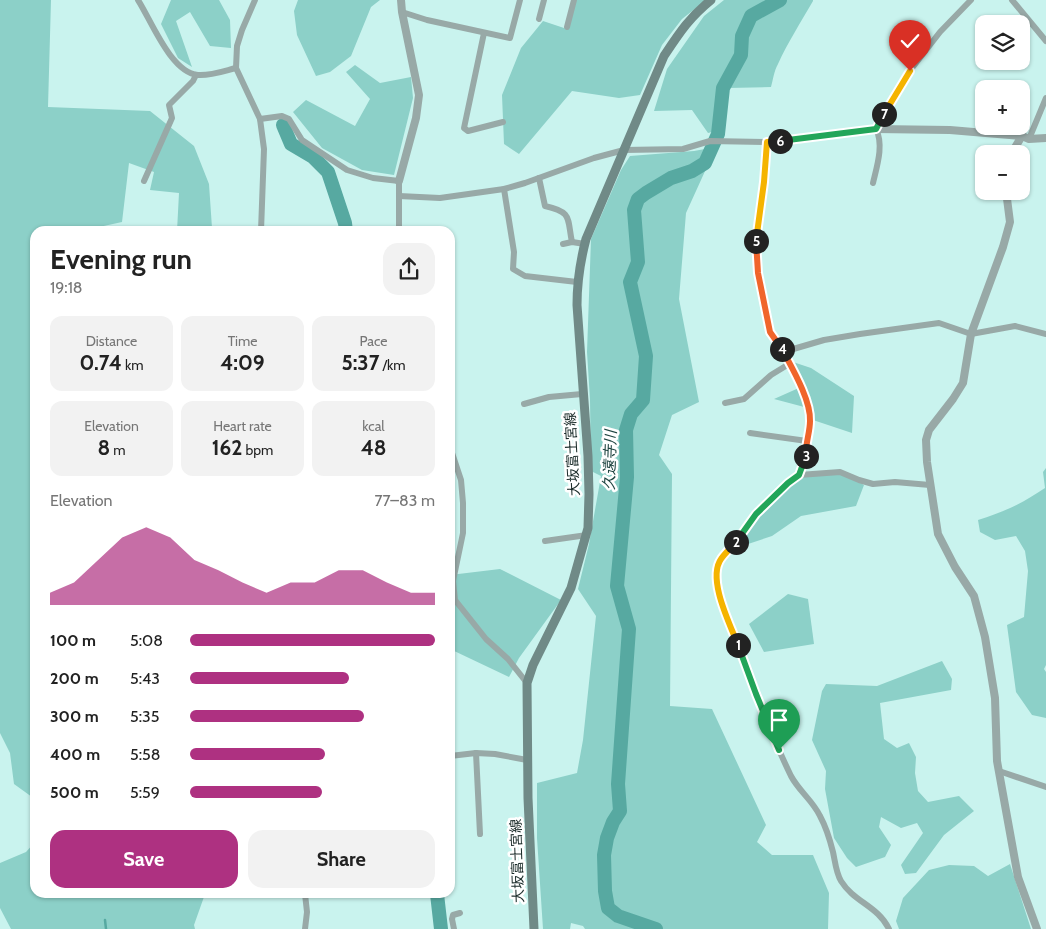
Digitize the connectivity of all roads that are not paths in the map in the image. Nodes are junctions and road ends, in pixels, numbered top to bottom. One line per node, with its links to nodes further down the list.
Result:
1 (138, 0): 16 (street)
2 (255, 0): 15 (street)
3 (402, 0): 10 (street)
4 (520, 0): 13 (street)
5 (544, 0): 11 (street)
6 (574, 0): 12 (street)
7 (711, 0): 25 (main road, 大坂富士宮線)
8 (971, 0): 20 (street)
9 (1012, 0): 14 (street)
10 (402, 12): 13 (street); 28 (street)
11 (540, 19)
12 (567, 27)
13 (484, 33): 19 (street)
14 (1046, 41)
15 (236, 68): 16 (street); 18 (street)
16 (196, 75): 27 (street)
17 (1046, 98): 21 (street)
18 (260, 119): 28 (street); 33 (street)
19 (503, 122)
20 (876, 129): 21 (street); 23 (street); 29 (street)
21 (1025, 138): 22 (street); 24 (street)
22 (1046, 138)
23 (767, 142): 25 (street); 41 (street)
24 (1019, 145)
25 (624, 150): 26 (street); 37 (main road, 大坂富士宮線)
26 (539, 178): 30 (street); 35 (street)
27 (144, 181)
28 (399, 181): 31 (street)
29 (872, 183)
30 (504, 189): 31 (street); 38 (street)
31 (399, 196): 34 (street)
32 (1007, 200): 39 (street)
33 (261, 226)
34 (399, 226)
35 (572, 242): 36 (street); 37 (street)
36 (562, 244)
37 (585, 244): 38 (main road, 大坂富士宮線)
38 (577, 282): 43 (main road, 大坂富士宮線)
39 (972, 334): 40 (street); 41 (street); 50 (street)
40 (1046, 334)
41 (783, 352): 42 (street)
42 (790, 364): 44 (street); 47 (street)
43 (582, 394): 45 (street); 51 (main road, 大坂富士宮線)
44 (725, 402)
45 (524, 404)
46 (750, 433): 47 (street)
47 (807, 441): 49 (street)
48 (455, 463): 53 (street)
49 (799, 475): 50 (street); 67 (street)
50 (930, 485): 59 (street)
51 (586, 535): 52 (street); 55 (main road, 大坂富士宮線)
52 (545, 541)
53 (455, 571)
54 (455, 594): 55 (street)
55 (527, 683): 58 (main road, 大坂富士宮線)
56 (476, 753): 57 (street); 58 (street); 61 (street)
57 (455, 756)
58 (527, 760): 66 (main road, 大坂富士宮線)
59 (999, 771): 60 (street); 68 (street)
60 (1046, 787)
61 (480, 834)
62 (305, 898): 64 (street)
63 (460, 913): 65 (street)
64 (305, 929)
65 (454, 929)
66 (534, 929)
67 (889, 929)
68 (1037, 929)

